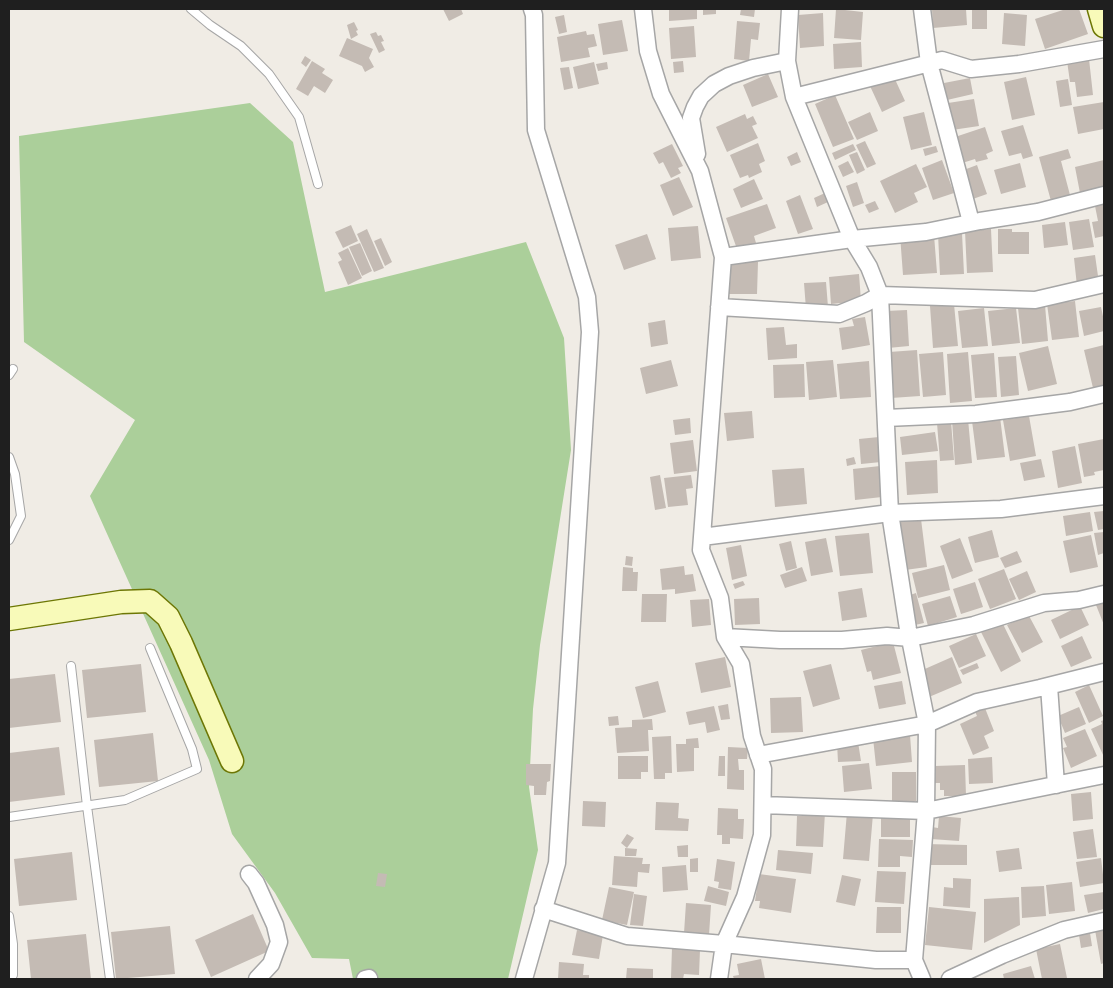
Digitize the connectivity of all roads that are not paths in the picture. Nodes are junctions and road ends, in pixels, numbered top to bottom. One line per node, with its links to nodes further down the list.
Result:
1 (191, 9): 13 (lane)
2 (532, 9): 46 (street)
3 (643, 9): 12 (street)
4 (790, 9): 9 (street)
5 (922, 9): 10 (street)
6 (1099, 9): 7 (street)
7 (1104, 26)
8 (1104, 49): 10 (street)
9 (787, 60): 11 (street); 12 (street)
10 (929, 64): 11 (street); 15 (street)
11 (794, 97): 16 (street)
12 (700, 171): 17 (street)
13 (318, 184)
14 (1104, 195): 15 (street)
15 (971, 222): 16 (street)
16 (852, 239): 17 (street); 19 (street)
17 (723, 257): 20 (street)
18 (1104, 284): 19 (street)
19 (880, 295): 20 (street); 22 (street)
20 (719, 307): 26 (street)
21 (1104, 394): 22 (street)
22 (886, 418): 25 (street)
23 (9, 457): 27 (lane)
24 (1104, 496): 25 (street)
25 (890, 513): 26 (street); 31 (street)
26 (702, 536): 30 (street)
27 (9, 540)
28 (1104, 594): 31 (street)
29 (9, 619): 38 (street)
30 (725, 637): 31 (street); 37 (street)
31 (910, 638): 36 (street)
32 (150, 648): 42 (lane)
33 (71, 666): 42 (lane)
34 (1104, 672): 35 (street)
35 (1049, 686): 36 (street); 40 (street)
36 (927, 724): 37 (street); 43 (street)
37 (758, 755): 41 (street)
38 (232, 761)
39 (1104, 775): 40 (street)
40 (1056, 785): 43 (street)
41 (763, 805): 43 (street); 49 (street)
42 (87, 806): 44 (lane); 52 (lane)
43 (926, 811): 50 (street)
44 (9, 817)
45 (249, 874): 53 (street)
46 (543, 909): 49 (street); 54 (street)
47 (9, 916): 51 (lane)
48 (1104, 921): 57 (street)
49 (724, 944): 50 (street); 55 (street)
50 (914, 960): 56 (street)
51 (10, 979)
52 (110, 979)
53 (258, 979)
54 (524, 979)
55 (719, 979)
56 (922, 979)
57 (950, 979)

